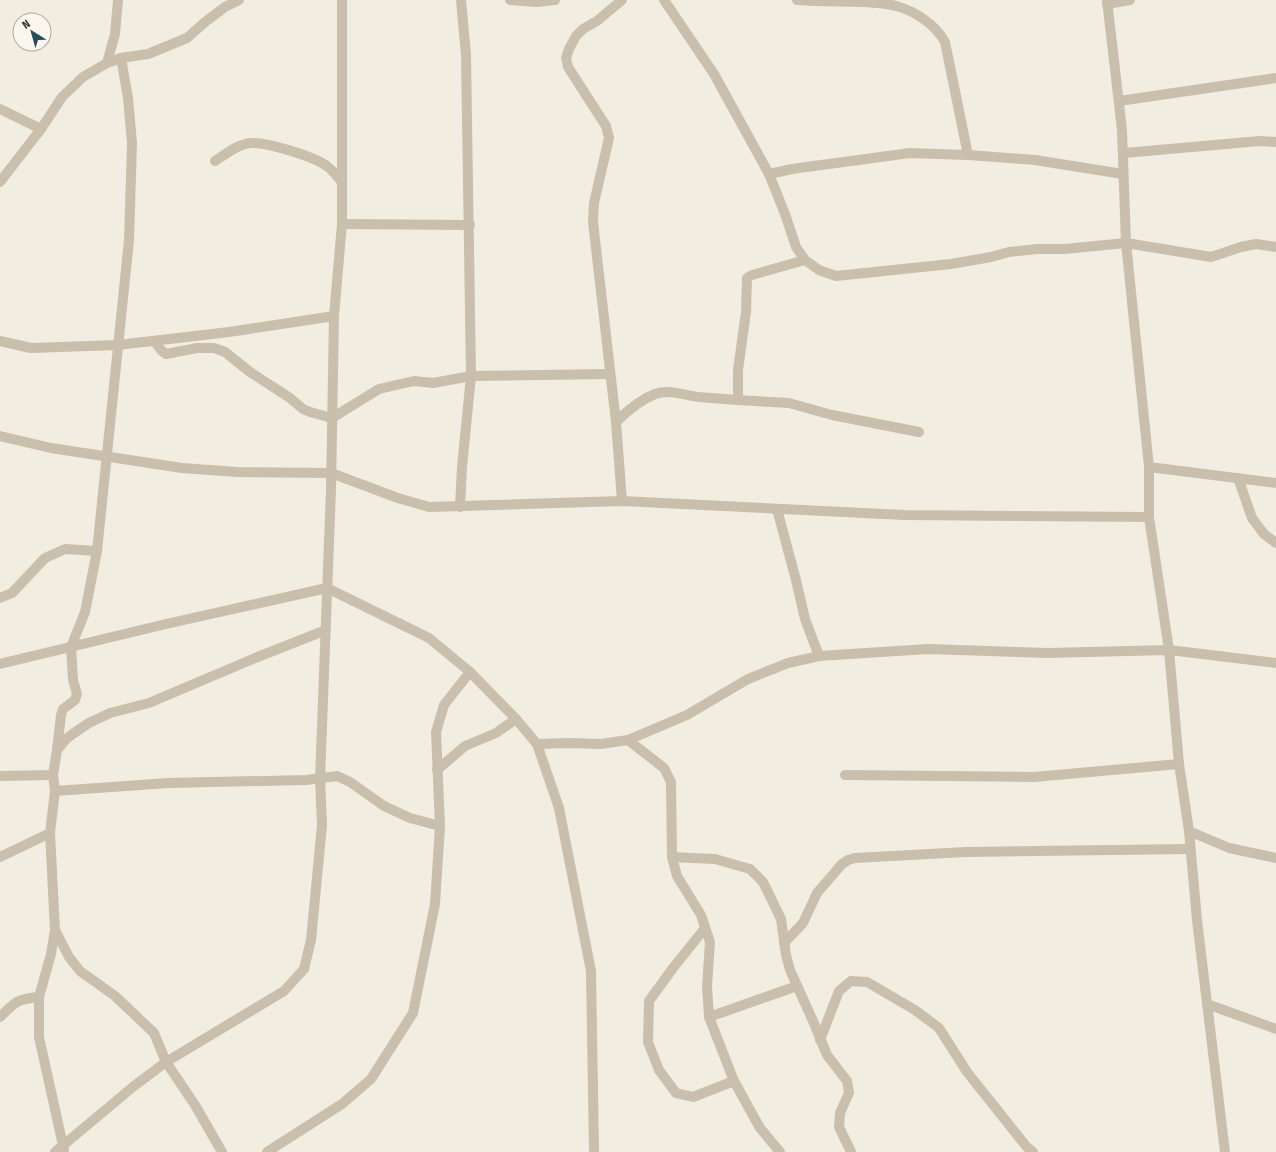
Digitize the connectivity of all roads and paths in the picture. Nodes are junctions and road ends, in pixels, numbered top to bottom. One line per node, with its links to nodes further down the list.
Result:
1 (118, 0): 13 (street)
2 (238, 0): 12 (street)
3 (342, 0): 24 (street)
4 (461, 0): 27 (street)
5 (510, 0): 6 (street)
6 (555, 0)
7 (622, 0): 35 (street)
8 (664, 0): 22 (street)
9 (797, 0): 20 (street)
10 (1130, 0): 11 (street)
11 (1107, 2): 15 (street)
12 (121, 58): 13 (street); 34 (street)
13 (107, 63): 17 (street)
14 (1276, 78): 15 (street)
15 (1119, 101): 19 (street)
16 (0, 109): 17 (street)
17 (40, 129): 25 (street)
18 (1276, 142): 19 (street)
19 (1124, 153): 23 (street)
20 (968, 155): 22 (street); 23 (street)
21 (215, 161): 24 (street)
22 (769, 174): 30 (street)
23 (1123, 174): 28 (street)
24 (341, 181): 26 (street)
25 (0, 182)
26 (342, 224): 27 (street); 31 (street)
27 (470, 225): 36 (street)
28 (1126, 243): 29 (street); 30 (street); 43 (street)
29 (1276, 247)
30 (805, 260): 37 (street)
31 (334, 316): 33 (street); 38 (street)
32 (0, 341): 34 (street)
33 (154, 341): 34 (street); 38 (street)
34 (118, 345): 42 (street)
35 (610, 374): 36 (street); 39 (street)
36 (472, 376): 38 (street); 48 (street)
37 (738, 400): 39 (street); 40 (street)
38 (332, 418): 44 (street)
39 (616, 422): 47 (street)
40 (919, 432)
41 (0, 436): 42 (street)
42 (107, 456): 44 (street); 52 (street)
43 (1148, 467): 45 (street); 50 (street)
44 (331, 474): 48 (street); 53 (street)
45 (1238, 478): 46 (street); 51 (street)
46 (1276, 483)
47 (622, 501): 48 (street); 49 (street)
48 (460, 507)
49 (777, 509): 50 (street); 58 (street)
50 (1149, 517): 57 (street)
51 (1276, 543)
52 (97, 551): 54 (street); 56 (street)
53 (326, 588): 55 (street); 56 (street); 61 (street)
54 (0, 598)
55 (326, 630): 65 (street); 71 (street)
56 (71, 647): 60 (street); 65 (street)
57 (1169, 650): 58 (street); 59 (street); 66 (street)
58 (819, 656): 63 (street)
59 (1276, 663)
60 (0, 664)
61 (470, 672): 62 (street); 67 (street)
62 (516, 719): 64 (street); 67 (street)
63 (628, 740): 64 (street); 78 (street)
64 (537, 744): 99 (street)
65 (57, 750): 68 (street)
66 (1179, 764): 69 (street); 74 (street)
67 (437, 770): 73 (street)
68 (53, 775): 70 (street); 72 (street)
69 (845, 775)
70 (0, 776)
71 (320, 779): 72 (street); 73 (street); 92 (street)
72 (55, 791): 75 (street)
73 (440, 826): 98 (street)
74 (1189, 830): 76 (street); 79 (street)
75 (50, 832): 77 (street); 81 (street)
76 (1190, 849): 82 (street); 85 (street)
77 (0, 857)
78 (672, 857): 80 (street); 82 (street)
79 (1276, 858)
80 (705, 928): 87 (street); 93 (street)
81 (55, 930): 84 (street); 92 (street)
82 (784, 943): 83 (street)
83 (797, 986): 87 (street); 89 (street)
84 (39, 997): 86 (street); 94 (street)
85 (1207, 1004): 90 (street); 102 (street)
86 (0, 1017)
87 (709, 1017): 93 (street)
88 (828, 1017): 89 (street); 91 (street); 95 (street)
89 (813, 1021): 91 (street)
90 (1276, 1029)
91 (820, 1040): 101 (street)
92 (166, 1062): 94 (street); 97 (street)
93 (734, 1081): 100 (street)
94 (64, 1149): 96 (street)
95 (1026, 1150)
96 (55, 1152)
97 (222, 1152)
98 (267, 1152)
99 (594, 1152)
100 (780, 1152)
101 (851, 1152)
102 (1225, 1152)

